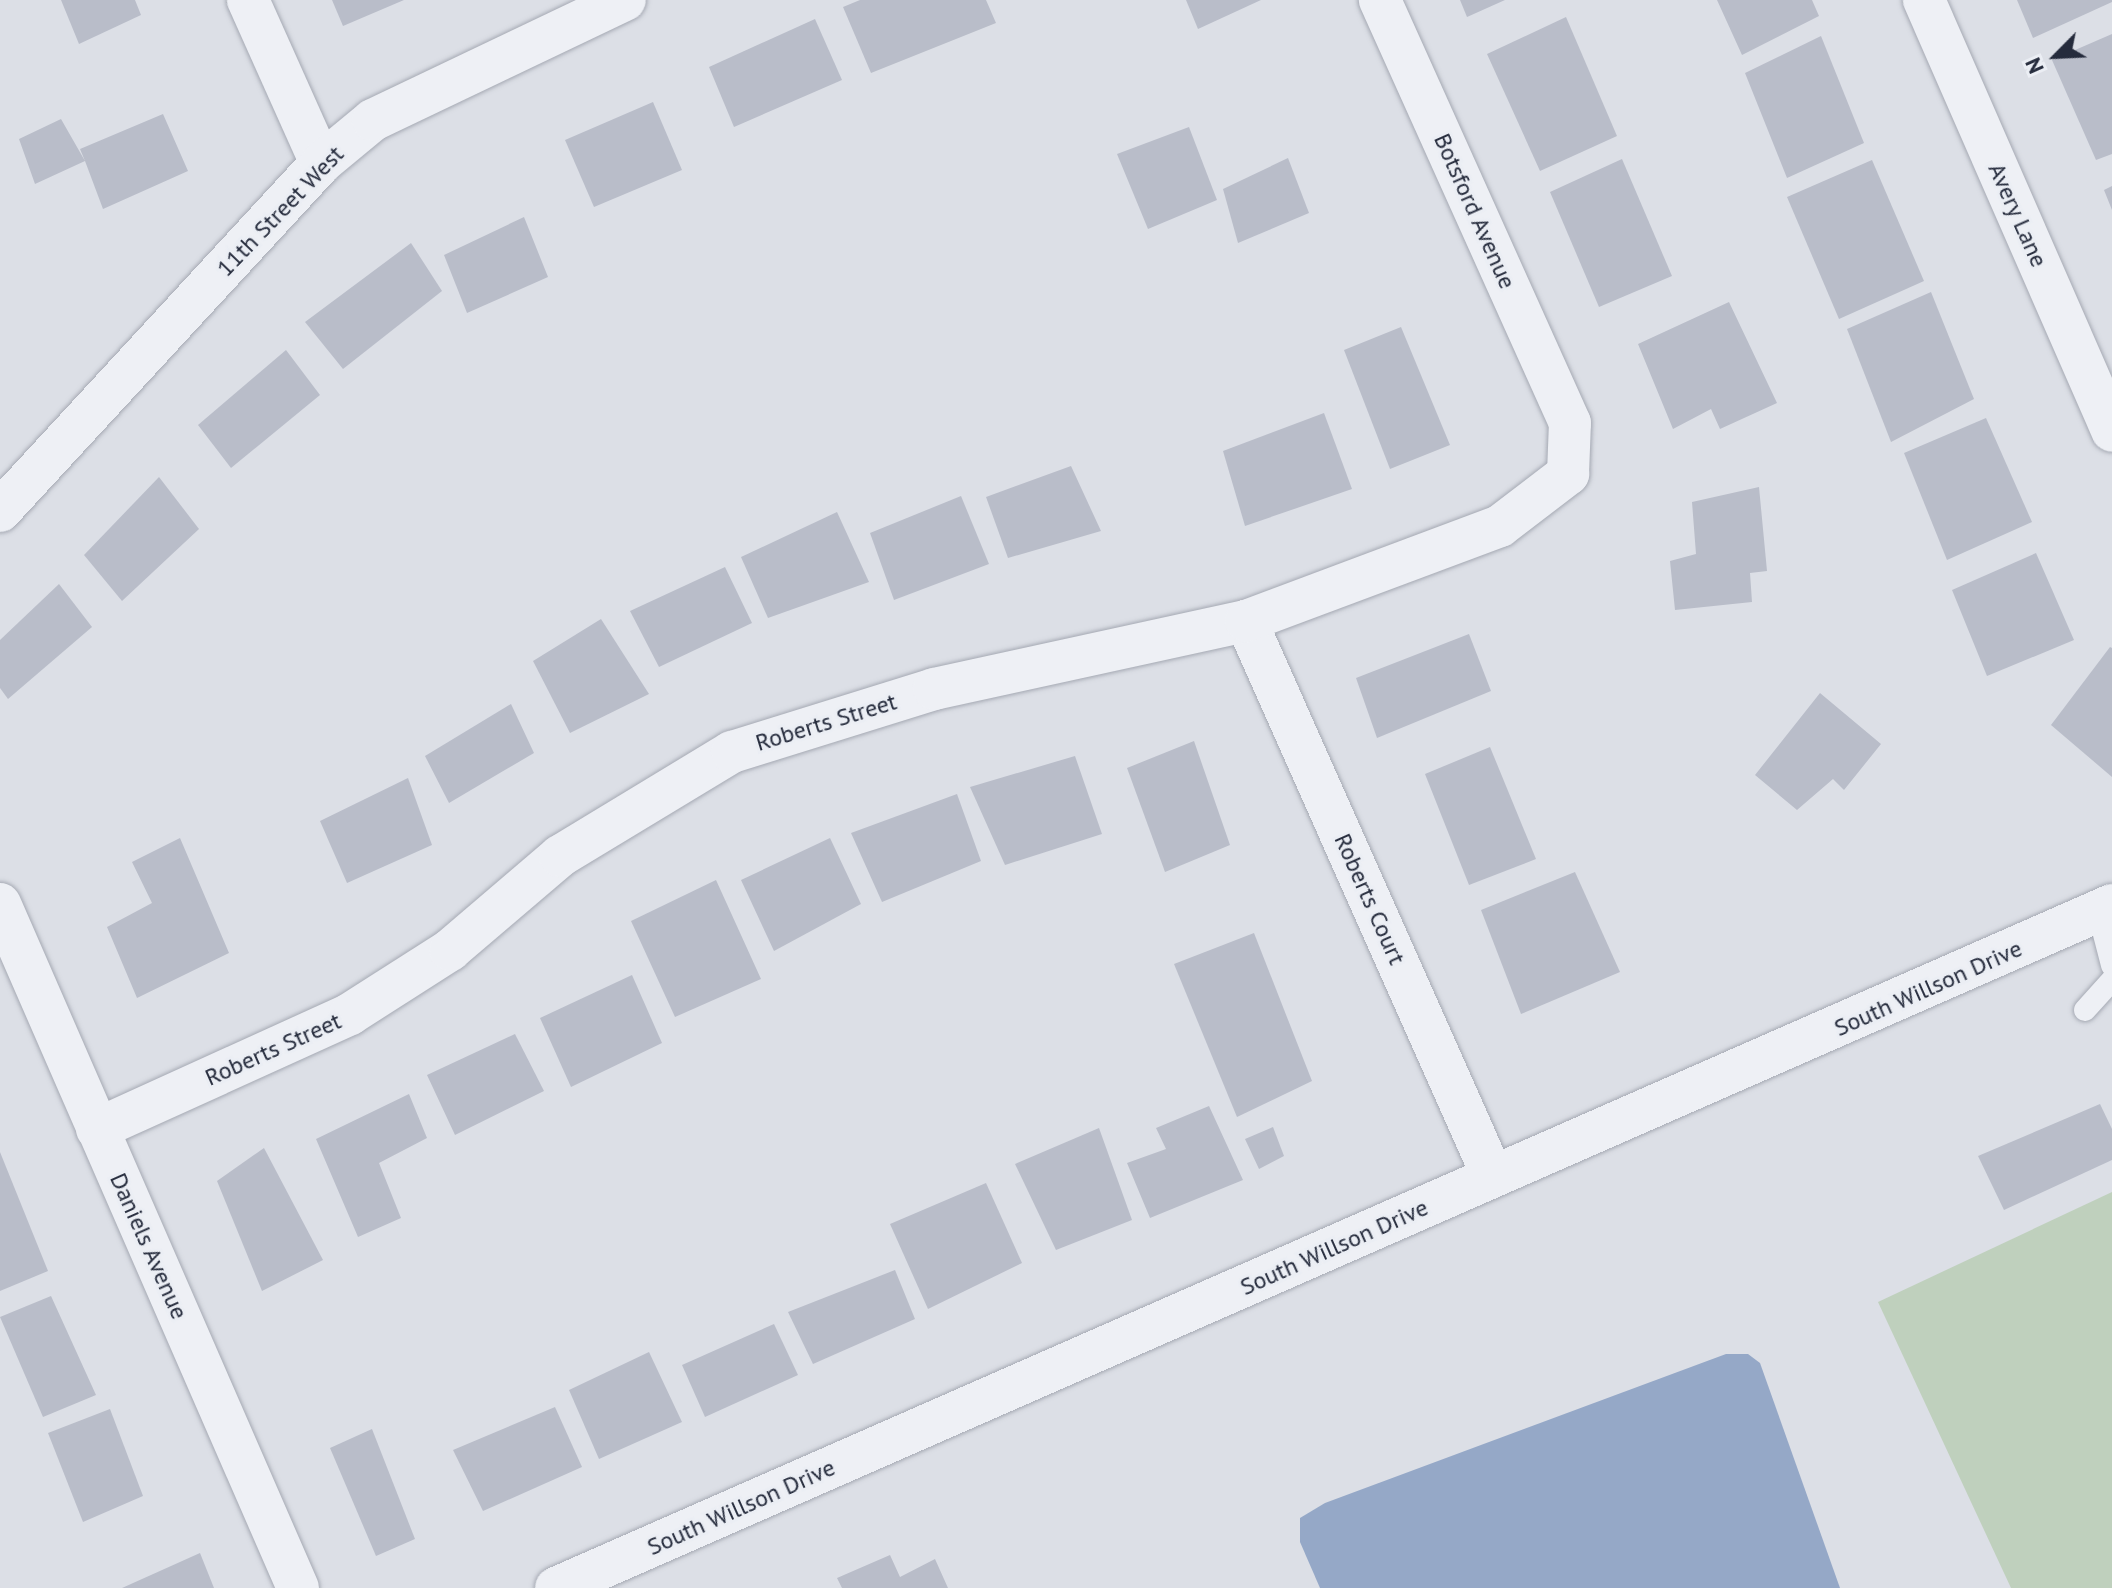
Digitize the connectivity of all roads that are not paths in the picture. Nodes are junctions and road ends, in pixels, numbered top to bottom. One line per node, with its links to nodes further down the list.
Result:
1 (248, 0): 5 (street)
2 (625, 0): 5 (street, 11th Street West)
3 (1380, 0): 6 (street, Botsford Avenue)
4 (1924, 0): 7 (street, Avery Lane)
5 (321, 163): 8 (street, 11th Street West)
6 (1570, 423): 9 (street, Roberts Street)
7 (2112, 431)
8 (0, 511)
9 (1246, 621): 15 (street, Roberts Street); 16 (street, Roberts Court)
10 (0, 904): 15 (street, Daniels Avenue)
11 (2105, 908): 12 (lane); 16 (street, South Willson Drive)
12 (2112, 965)
13 (2112, 980): 14 (lane)
14 (2085, 1010)
15 (97, 1129): 17 (street, Daniels Avenue)
16 (1493, 1177): 18 (street, South Willson Drive)
17 (298, 1588)
18 (556, 1588)

